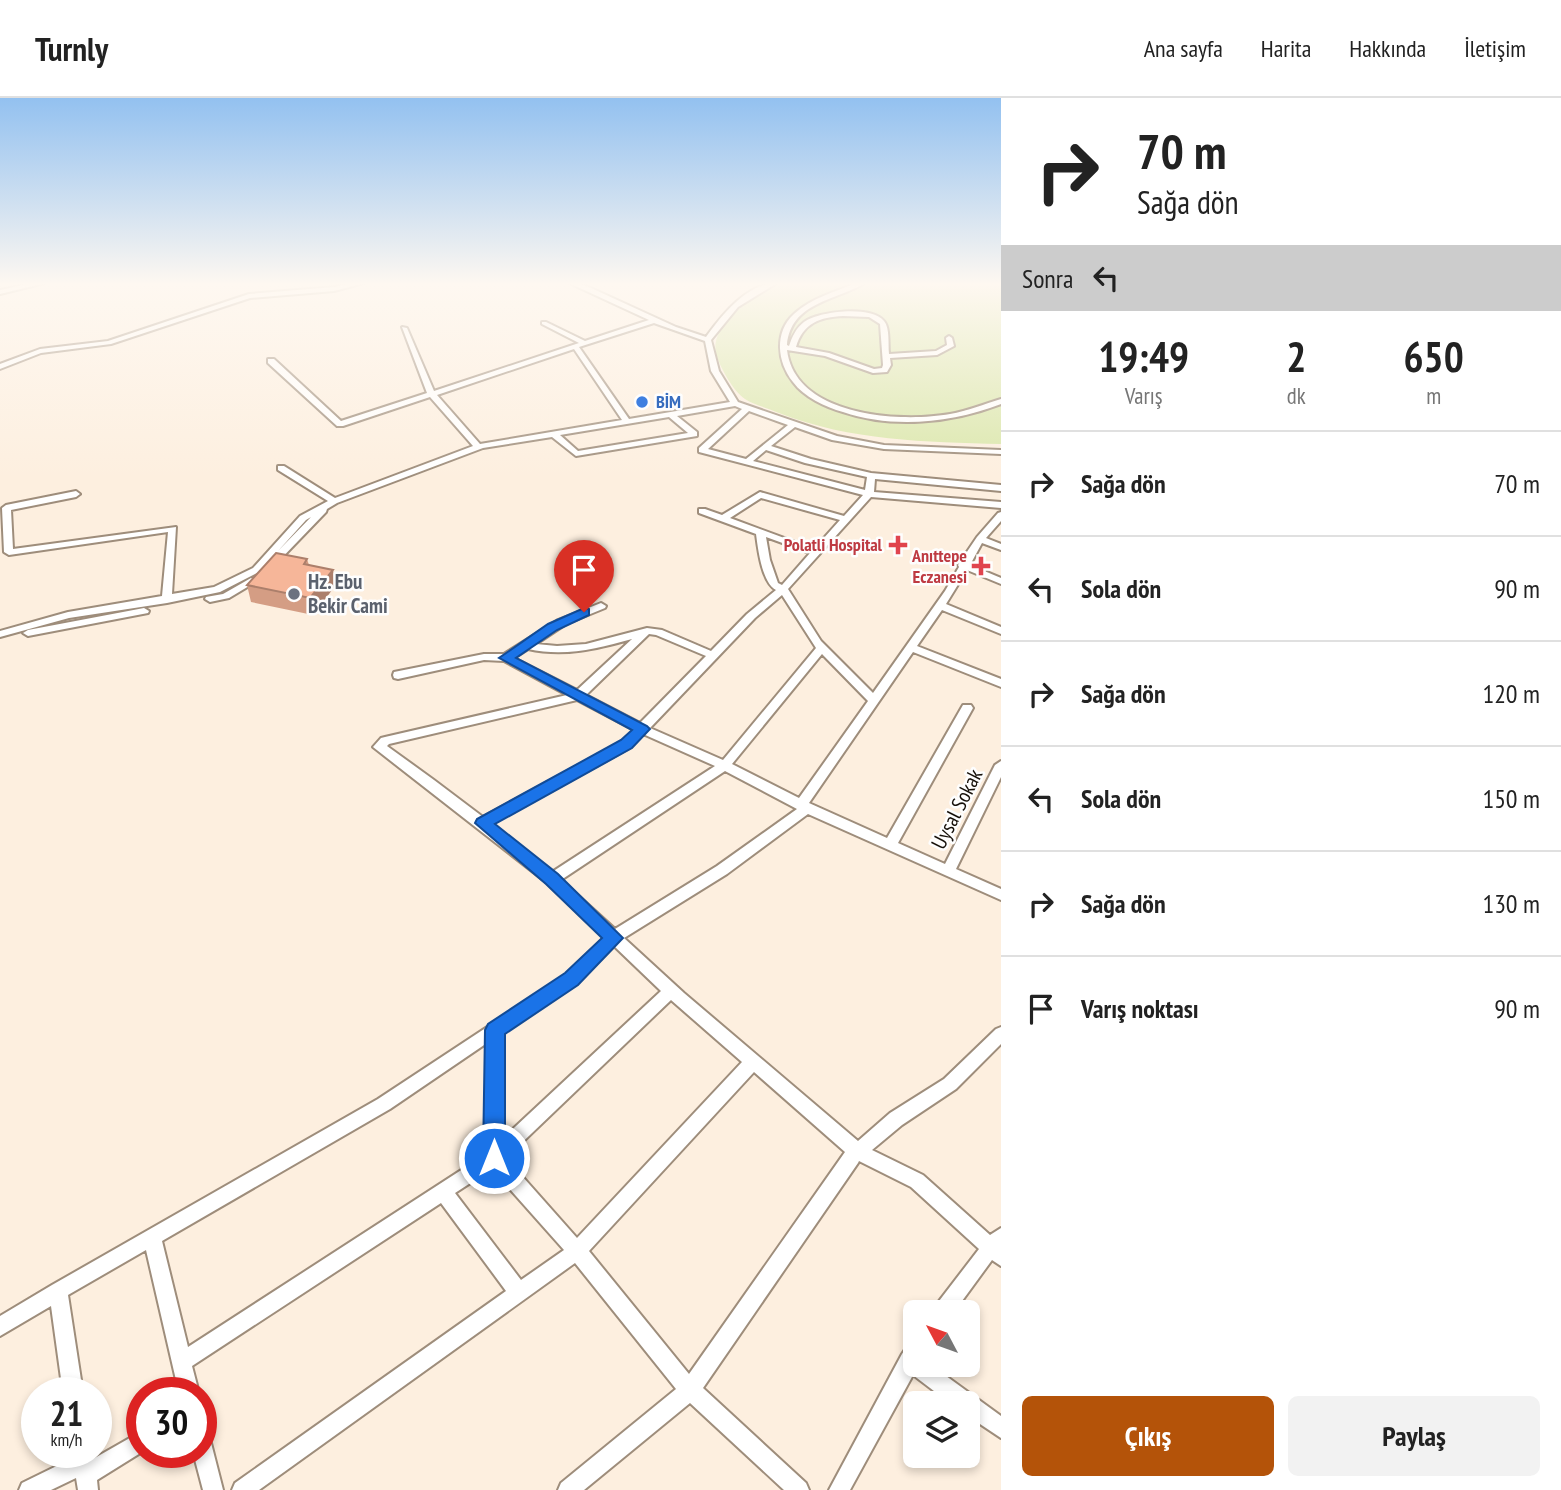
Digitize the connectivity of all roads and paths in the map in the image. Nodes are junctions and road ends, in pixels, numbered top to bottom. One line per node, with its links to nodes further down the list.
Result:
1 (782, 347): 13 (street)
2 (66, 348): 14 (street)
3 (412, 348): 15 (street)
4 (570, 348): 15 (street)
5 (581, 348): 20 (street)
6 (710, 348): 17 (street)
7 (792, 348): 10 (street)
8 (885, 348): 11 (street)
9 (947, 348): 11 (street)
10 (818, 353): 11 (street); 13 (street)
11 (886, 356)
12 (271, 361): 15 (street)
13 (786, 365): 16 (street)
14 (0, 367)
15 (430, 393): 23 (street)
16 (1001, 401)
17 (735, 404): 18 (street); 19 (street)
18 (747, 410): 21 (street); 27 (street)
19 (671, 415): 20 (street); 22 (street)
20 (627, 422): 22 (street)
21 (793, 425): 24 (street); 25 (street)
22 (552, 433): 23 (street)
23 (478, 447): 34 (street)
24 (765, 447): 27 (street); 30 (street)
25 (884, 447): 26 (street); 28 (street)
26 (1001, 452)
27 (749, 460): 33 (street)
28 (1001, 460)
29 (281, 468): 34 (street)
30 (872, 476): 31 (street); 33 (street)
31 (1001, 488)
32 (76, 494): 47 (street)
33 (869, 494): 35 (street); 39 (street)
34 (330, 503): 47 (street); 52 (street)
35 (1001, 505)
36 (702, 511): 38 (street)
37 (1001, 514): 41 (street)
38 (723, 519): 39 (street); 40 (street)
39 (846, 520): 43 (street)
40 (760, 532): 43 (street); 46 (street)
41 (980, 539): 42 (street); 44 (street)
42 (1001, 547)
43 (815, 552): 46 (street)
44 (963, 565): 45 (street); 48 (street)
45 (1001, 581)
46 (783, 589): 54 (street); 56 (street)
47 (166, 600): 52 (street)
48 (940, 605): 51 (street); 55 (street)
49 (601, 607): 53 (street)
50 (647, 631): 53 (street); 56 (street); 60 (street)
51 (1001, 631)
52 (0, 635)
53 (526, 645): 57 (street)
54 (822, 647): 61 (street); 65 (street)
55 (911, 647): 59 (street); 61 (street)
56 (714, 656): 63 (street)
57 (506, 658): 58 (street); 60 (street)
58 (398, 675)
59 (1001, 683)
60 (578, 696): 63 (street); 67 (street)
61 (874, 701): 66 (street)
62 (967, 708): 68 (street)
63 (642, 729): 65 (street); 67 (street)
64 (1001, 765): 69 (street, Uysal Sokak)
65 (724, 766): 66 (street); 70 (street)
66 (804, 806): 68 (street); 72 (street)
67 (483, 823): 70 (street)
68 (890, 845): 69 (street)
69 (948, 871): 71 (street)
70 (552, 879): 72 (street)
71 (1001, 895)
72 (614, 938): 73 (street); 74 (street)
73 (671, 991): 76 (street); 78 (street)
74 (495, 1030): 78 (street); 80 (street)
75 (1001, 1034): 77 (street)
76 (753, 1062): 77 (street); 82 (street)
77 (858, 1152): 81 (street); 92 (street)
78 (494, 1158): 79 (street); 82 (street)
79 (443, 1191): 84 (street); 87 (street)
80 (152, 1237): 83 (street); 87 (street)
81 (997, 1247): 85 (street)
82 (576, 1251): 84 (street); 92 (street)
83 (58, 1291): 86 (street); 89 (street)
84 (519, 1293): 99 (street)
85 (953, 1300)
86 (0, 1327)
87 (181, 1362): 90 (street)
88 (903, 1373): 102 (street)
89 (71, 1377)
90 (185, 1377)
91 (938, 1377): 93 (street)
92 (690, 1390): 100 (street); 101 (street)
93 (1001, 1428)
94 (126, 1449): 96 (street)
95 (207, 1468): 98 (street)
96 (85, 1470): 97 (street)
97 (29, 1490)
98 (212, 1490)
99 (242, 1490)
100 (568, 1490)
101 (799, 1490)
102 (839, 1490)

